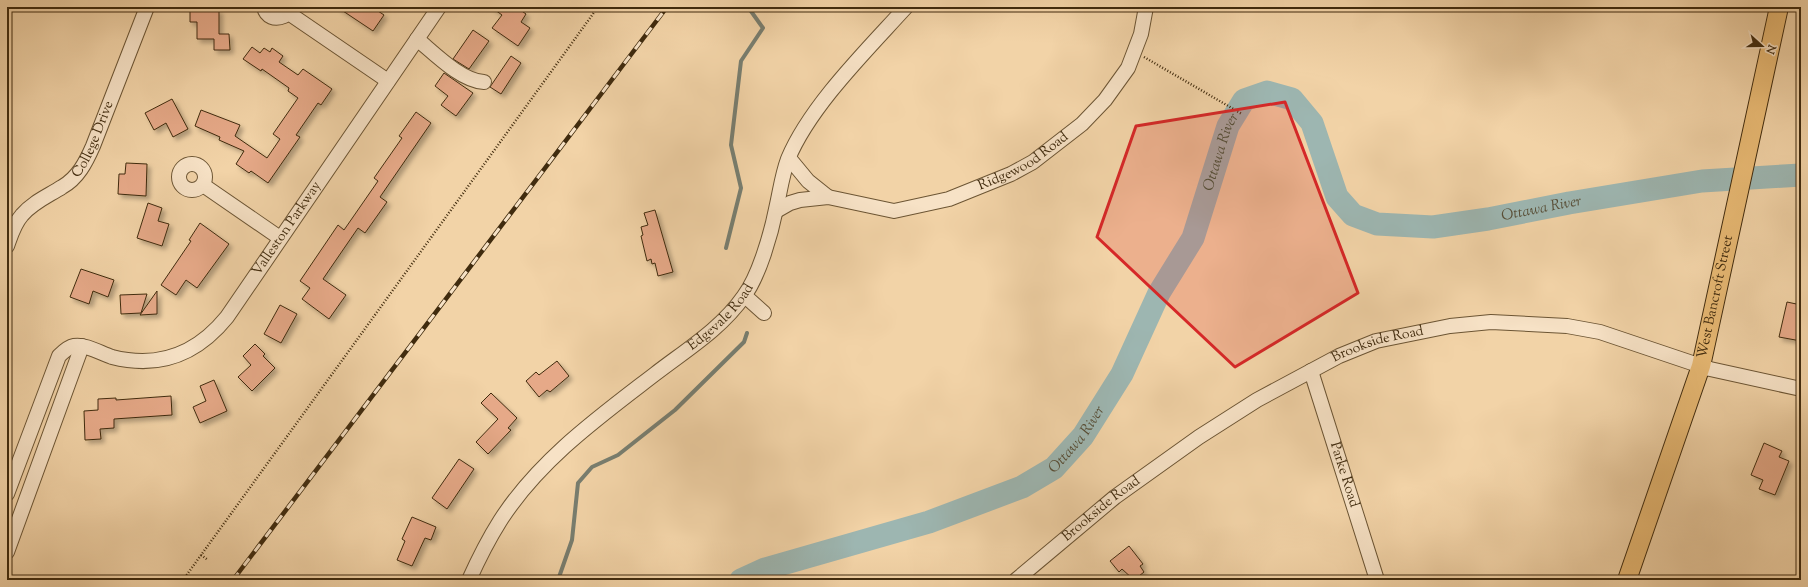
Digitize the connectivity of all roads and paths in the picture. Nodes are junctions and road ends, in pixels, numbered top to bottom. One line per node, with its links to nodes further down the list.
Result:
1 (147, 7): 19 (street, College Drive)
2 (264, 7): 8 (street)
3 (439, 7): 9 (street, Valleston Parkway)
4 (598, 7): 30 (path)
5 (906, 7): 14 (street, Edgevale Road)
6 (1146, 7): 10 (street, Ridgewood Road)
7 (1779, 7): 23 (main road, West Bancroft Street)
8 (289, 10): 11 (street)
9 (417, 39): 11 (street, Valleston Parkway); 12 (street)
10 (1135, 51): 13 (path); 16 (street, Ridgewood Road)
11 (388, 81): 18 (street, Valleston Parkway)
12 (484, 82)
13 (1242, 114)
14 (789, 158): 16 (street, Ridgewood Road); 17 (street, Edgevale Road)
15 (203, 185): 18 (street)
16 (828, 197): 17 (street, Ridgewood Road)
17 (776, 211): 20 (street, Edgevale Road)
18 (280, 238): 22 (street, Valleston Parkway)
19 (7, 246)
20 (745, 296): 21 (street); 33 (street, Edgevale Road)
21 (764, 313)
22 (82, 346): 26 (street); 27 (street)
23 (1700, 366): 24 (street, Brookside Road); 25 (street, Brookside Road); 36 (main road, West Bancroft Street)
24 (1311, 371): 34 (street, Brookside Road); 35 (street, Parke Road)
25 (1801, 389)
26 (24, 449): 27 (street); 28 (street)
27 (42, 455): 29 (street)
28 (7, 494)
29 (7, 552)
30 (201, 555): 31 (path); 32 (path)
31 (208, 560)
32 (183, 580)
33 (469, 580)
34 (1016, 580)
35 (1377, 580)
36 (1627, 580)

